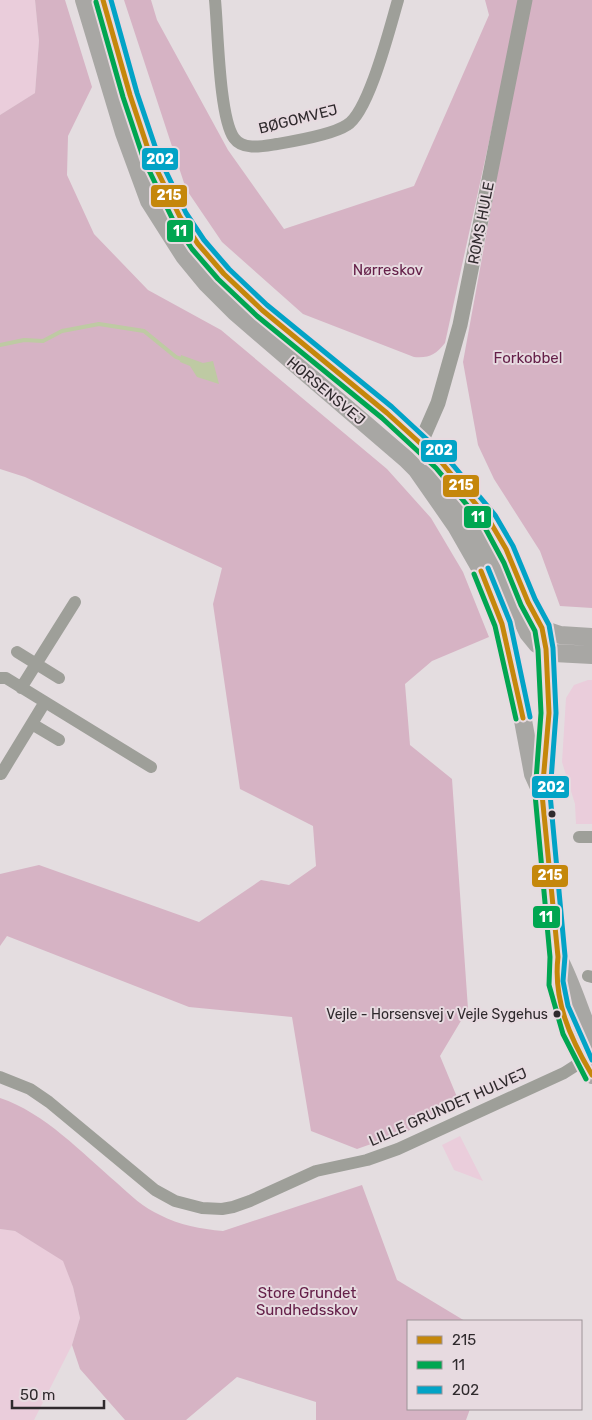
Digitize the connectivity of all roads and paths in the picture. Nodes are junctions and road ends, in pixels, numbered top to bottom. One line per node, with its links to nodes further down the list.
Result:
1 (84, 0): 7 (main road, HORSENSVEJ)
2 (103, 0): 6 (main road, HORSENSVEJ)
3 (216, 0): 4 (street, BØGOMVEJ)
4 (398, 0)
5 (525, 0): 6 (street, ROMS HULE)
6 (421, 442): 9 (main road, HORSENSVEJ)
7 (417, 470): 11 (main road); 23 (main road, HORSENSVEJ)
8 (75, 602): 14 (street)
9 (542, 629): 10 (main road); 11 (main road, HORSENSVEJ)
10 (592, 637)
11 (545, 649): 13 (main road); 23 (main road, HORSENSVEJ)
12 (17, 652): 14 (street)
13 (592, 655)
14 (36, 664): 16 (street); 17 (street)
15 (0, 678): 17 (street)
16 (59, 678)
17 (21, 688): 18 (street)
18 (45, 702): 19 (street); 21 (street)
19 (32, 724): 20 (street); 22 (street)
20 (59, 740)
21 (151, 767)
22 (1, 774)
23 (542, 794): 26 (main road, HORSENSVEJ)
24 (579, 837): 25 (street)
25 (592, 837)
26 (558, 957): 27 (main road, HORSENSVEJ); 28 (main road, HORSENSVEJ)
27 (592, 1040)
28 (587, 1057): 29 (main road, HORSENSVEJ); 30 (street, LILLE GRUNDET HULVEJ)
29 (592, 1075)
30 (0, 1077)

